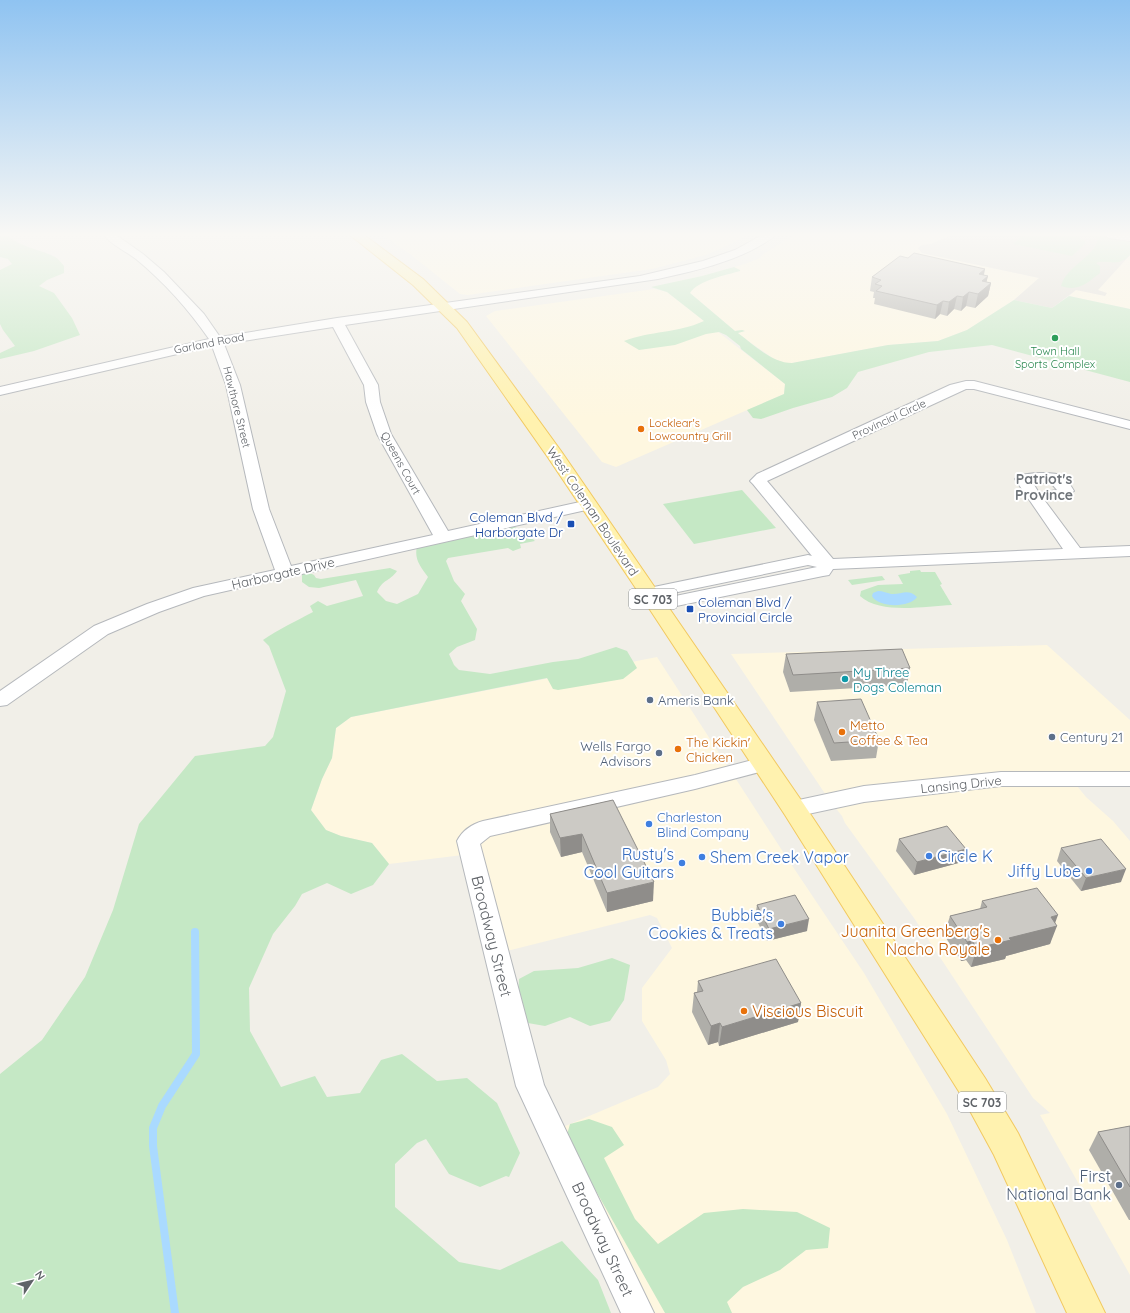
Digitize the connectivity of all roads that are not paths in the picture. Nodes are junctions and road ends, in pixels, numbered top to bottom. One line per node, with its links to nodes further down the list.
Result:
1 (181, 296): 6 (street, Hawthore Street)
2 (432, 296): 4 (main road, West Coleman Boulevard / SC 703)
3 (523, 296): 4 (street, Garland Road)
4 (444, 308): 5 (street, Garland Road); 10 (main road, West Coleman Boulevard / SC 703)
5 (337, 322): 6 (street, Garland Road); 11 (street, Queens Court)
6 (217, 342): 7 (street, Garland Road); 15 (street, Hawthore Street)
7 (0, 392)
8 (1130, 426): 14 (street, Provincial Circle)
9 (1036, 499): 13 (street)
10 (589, 505): 11 (street, Harborgate Drive); 16 (main road, West Coleman Boulevard / SC 703)
11 (443, 537): 15 (street, Harborgate Drive)
12 (1130, 551): 13 (street)
13 (1075, 553): 14 (street)
14 (828, 564): 16 (street)
15 (285, 572): 17 (street, Harborgate Drive)
16 (653, 599): 18 (main road, West Coleman Boulevard / SC 703)
17 (2, 694)
18 (764, 764): 20 (main road, West Coleman Boulevard / SC 703); 21 (street, Broadway Street)
19 (1130, 779): 20 (street, Lansing Drive)
20 (794, 809): 22 (main road, West Coleman Boulevard / SC 703)
21 (638, 1313)
22 (1086, 1313)

